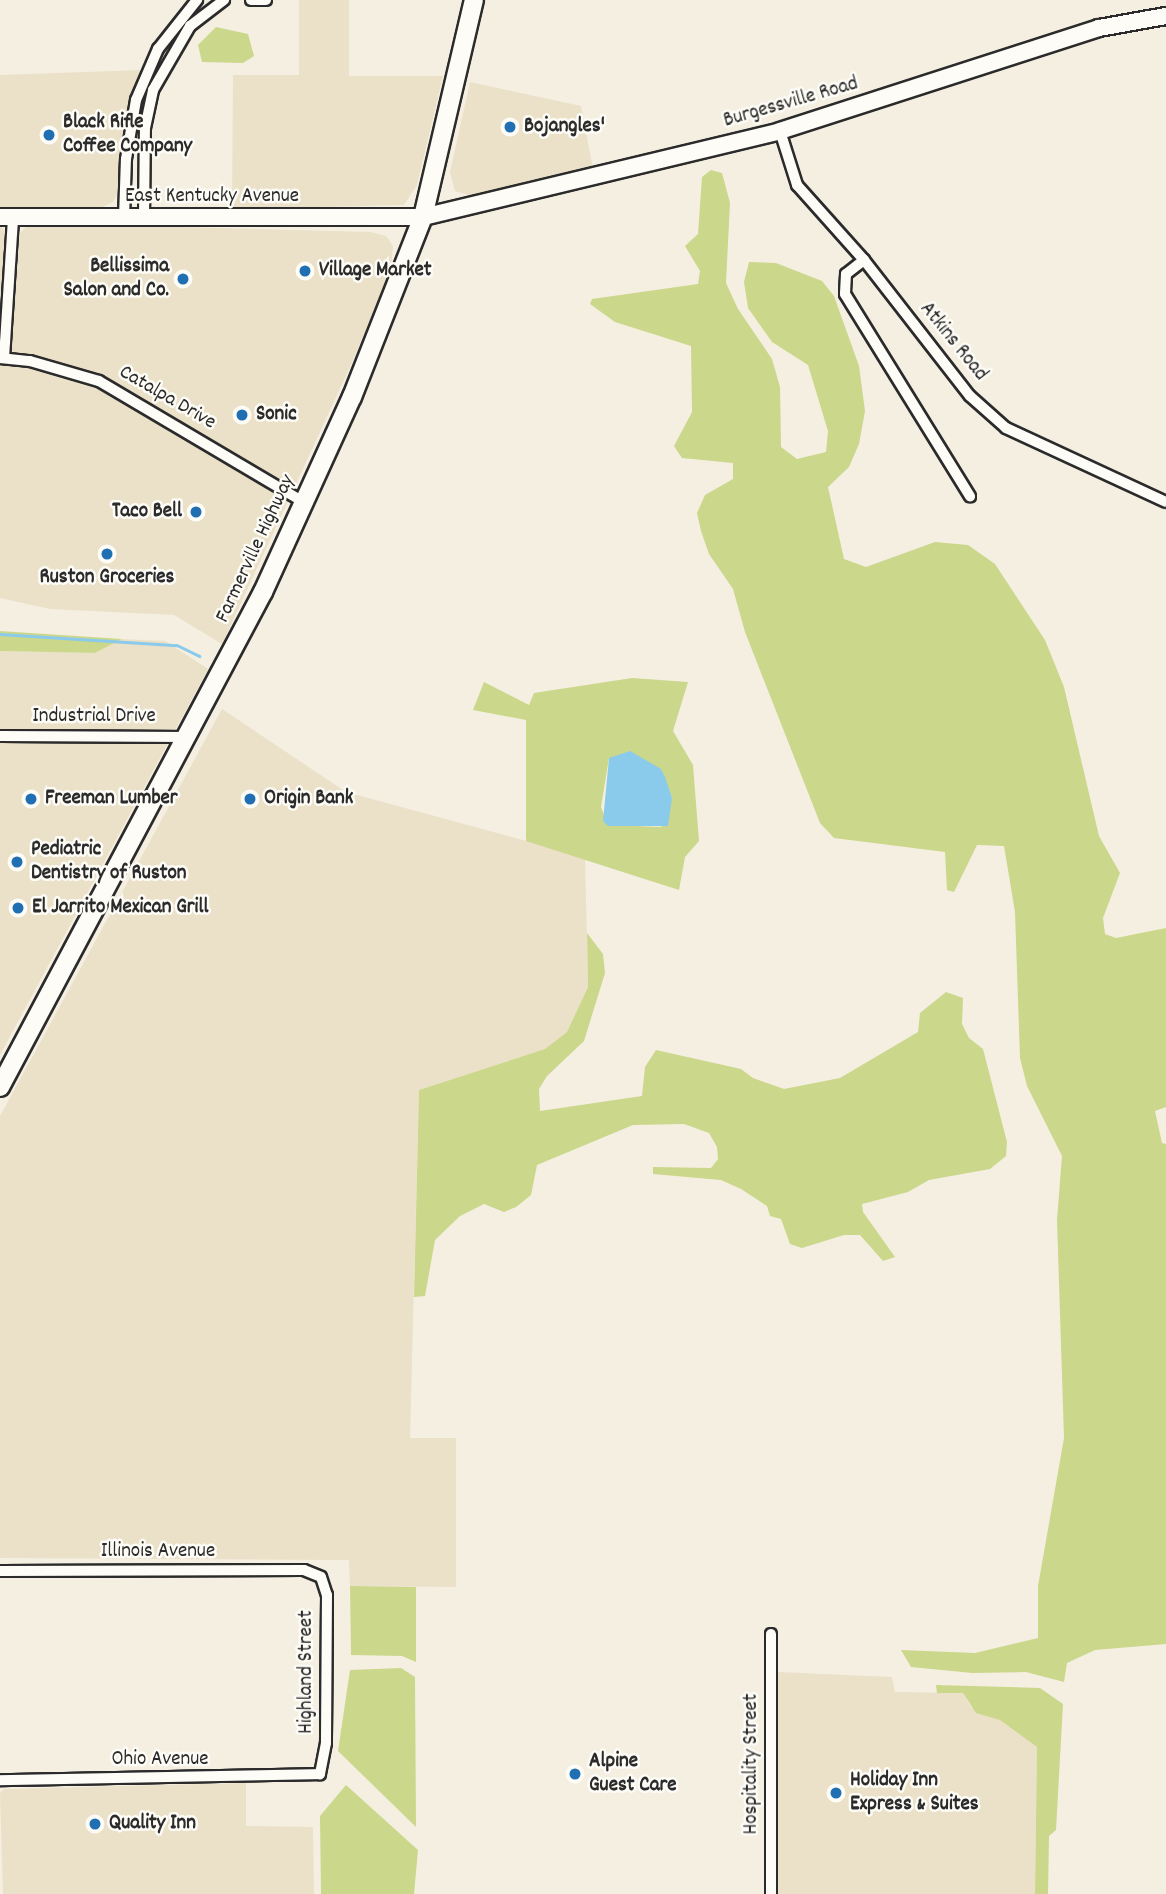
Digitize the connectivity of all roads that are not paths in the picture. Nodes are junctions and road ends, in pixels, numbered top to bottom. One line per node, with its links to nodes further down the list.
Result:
1 (197, 0): 7 (street)
2 (225, 0): 8 (street)
3 (251, 0): 4 (street)
4 (266, 0)
5 (474, 0): 11 (main road, Farmerville Highway)
6 (1166, 16): 9 (street, Burgessville Road)
7 (146, 71): 8 (street); 12 (street)
8 (158, 77): 13 (street)
9 (780, 131): 11 (street, Burgessville Road); 14 (street, Atkins Road)
10 (7, 217): 12 (street, East Kentucky Avenue); 15 (street)
11 (423, 217): 13 (street, East Kentucky Avenue); 17 (main road, Farmerville Highway)
12 (124, 218): 13 (street, East Kentucky Avenue)
13 (144, 218)
14 (864, 260): 16 (street); 18 (street, Atkins Road)
15 (2, 358): 17 (street, Catalpa Drive)
16 (971, 496)
17 (304, 502): 20 (main road, Farmerville Highway)
18 (1166, 502)
19 (0, 736): 20 (street, Industrial Drive)
20 (187, 737): 21 (main road, Farmerville Highway)
21 (0, 1087)
22 (0, 1571): 23 (street, Illinois Avenue)
23 (316, 1573): 25 (street, Highland Street)
24 (771, 1634): 27 (street, Hospitality Street)
25 (320, 1774): 26 (street, Ohio Avenue)
26 (0, 1780)
27 (771, 1894)

